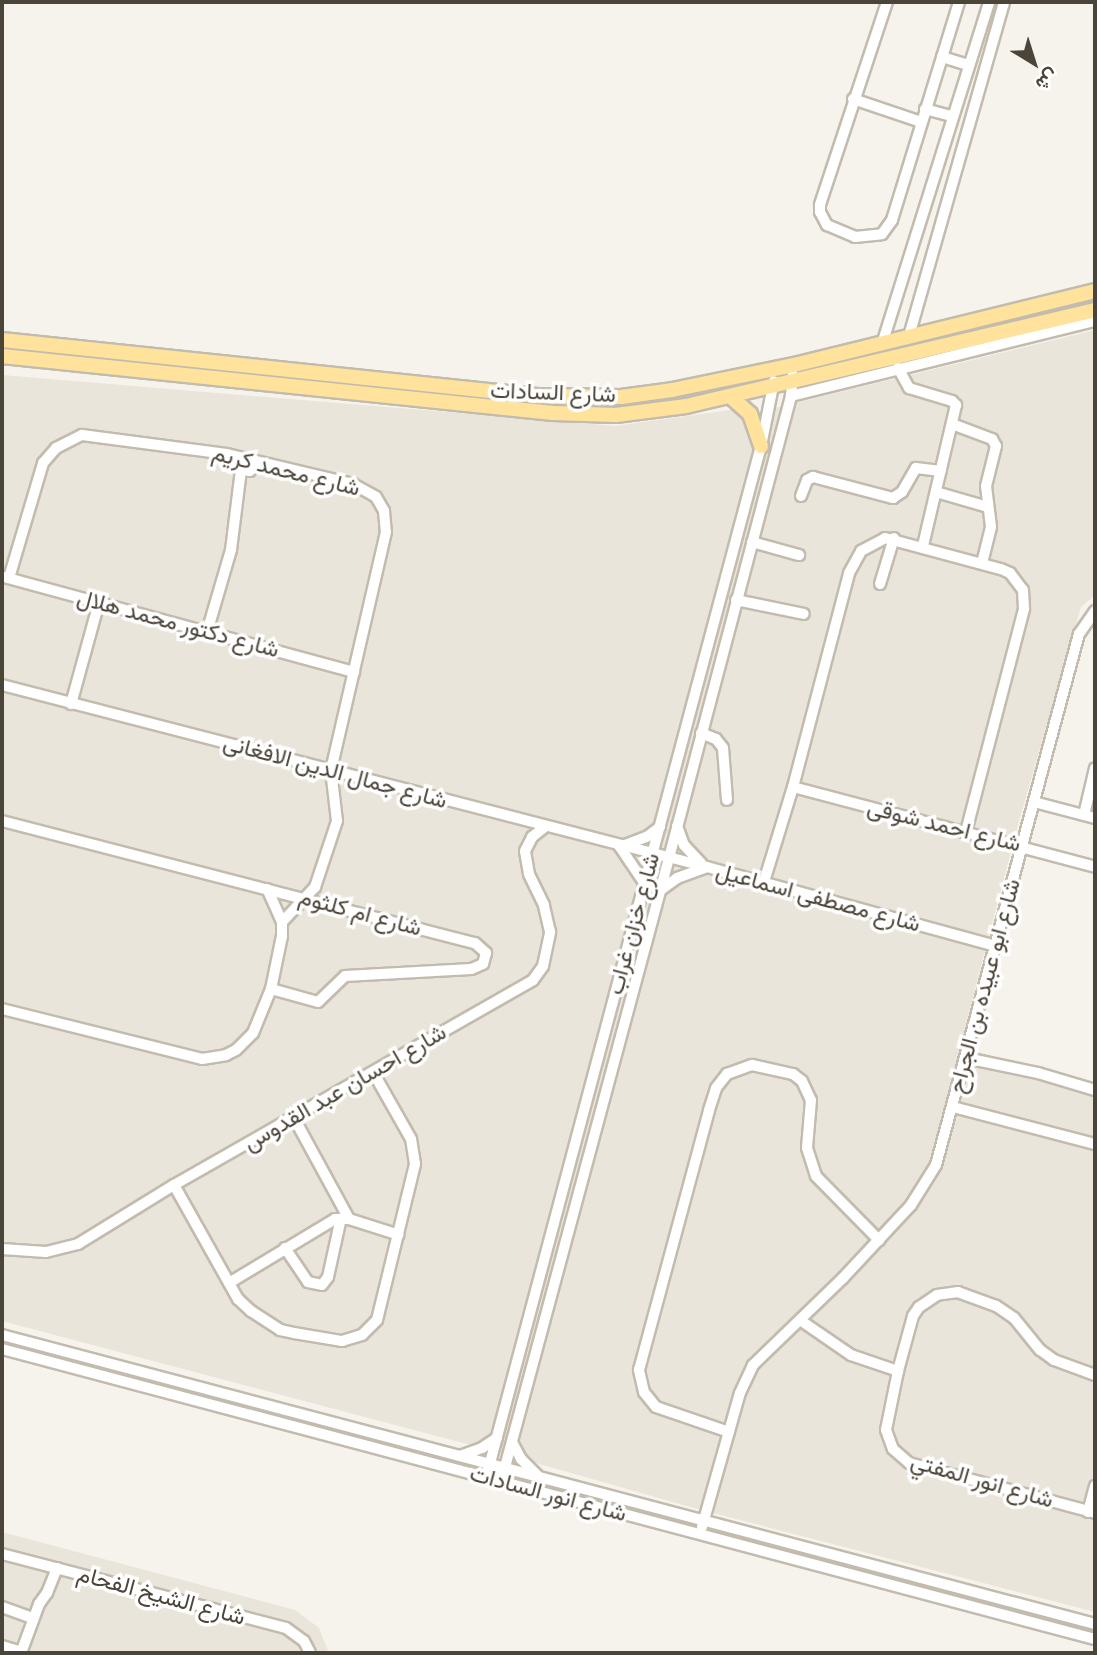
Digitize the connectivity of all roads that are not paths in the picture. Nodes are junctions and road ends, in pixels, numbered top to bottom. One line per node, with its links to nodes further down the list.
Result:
1 (887, 2): 7 (street)
2 (959, 2): 5 (street)
3 (989, 2): 6 (street)
4 (1004, 2): 14 (street)
5 (942, 57): 6 (street); 8 (street)
6 (968, 65): 9 (street)
7 (853, 99): 10 (street); 10 (street)
8 (925, 109): 9 (street); 10 (street)
9 (952, 116): 16 (street)
10 (921, 122)
11 (1095, 291): 14 (main road, شارع السادات)
12 (1095, 310): 22 (main road, شارع السادات)
13 (1095, 321): 20 (street)
14 (909, 336): 16 (main road, شارع السادات)
15 (2, 340): 19 (main road, شارع السادات)
16 (883, 341): 18 (main road, شارع السادات)
17 (2, 356): 23 (main road, شارع السادات)
18 (794, 365): 19 (main road, شارع السادات); 22 (street, شارع خزان غراب)
19 (776, 368): 21 (street, شارع خزان غراب)
20 (898, 368): 22 (street); 24 (street)
21 (774, 386): 22 (main road, شارع السادات); 23 (main road, شارع السادات); 25 (street, شارع خزان غراب)
22 (792, 389): 32 (street, شارع خزان غراب)
23 (730, 396): 25 (main road)
24 (952, 424): 27 (street); 30 (street)
25 (761, 446): 56 (street, شارع خزان غراب)
26 (252, 460): 36 (street, شارع محمد كريم); 42 (street); 43 (street, شارع محمد كريم)
27 (941, 471): 28 (street); 29 (street)
28 (936, 492): 30 (street); 33 (street)
29 (801, 496)
30 (988, 507): 35 (street)
31 (894, 538): 33 (street); 37 (street); 49 (street)
32 (752, 542): 34 (street); 38 (street, شارع خزان غراب)
33 (923, 546): 35 (street)
34 (799, 555)
35 (982, 562): 57 (street)
36 (5, 577): 39 (street, شارع دكتور محمد هلال)
37 (880, 584)
38 (736, 600): 41 (street); 46 (street, شارع خزان غراب)
39 (99, 602): 42 (street, شارع دكتور محمد هلال); 45 (street)
40 (1095, 611): 51 (street, شارع ابو عبيده بن الجراح)
41 (804, 614)
42 (207, 632): 43 (street, شارع دكتور محمد هلال)
43 (354, 672): 48 (street, شارع محمد كريم)
44 (2, 685): 45 (street, شارع جمال الدين الافغانى)
45 (71, 704): 48 (street, شارع جمال الدين الافغانى)
46 (701, 733): 50 (street); 54 (street, شارع خزان غراب)
47 (1095, 768): 52 (street)
48 (331, 771): 55 (street, شارع جمال الدين الافغانى); 68 (street, شارع محمد كريم)
49 (793, 787): 57 (street, شارع احمد شوقى); 65 (street)
50 (727, 800)
51 (1034, 802): 52 (street); 58 (street, شارع ابو عبيده بن الجراح)
52 (1090, 816)
53 (2, 821): 66 (street, شارع ام كلثوم)
54 (677, 823): 61 (street, شارع خزان غراب); 62 (street)
55 (546, 827): 59 (street, شارع جمال الدين الافغانى); 74 (street, شارع احسان عبد القدوس)
56 (660, 827): 59 (street); 60 (street, شارع خزان غراب)
57 (966, 831): 58 (street, شارع احمد شوقى)
58 (1022, 846): 63 (street, شارع احمد شوقى); 70 (street, شارع ابو عبيده بن الجراح)
59 (620, 847): 60 (street, شارع جمال الدين الافغانى); 64 (street)
60 (653, 854): 61 (street, شارع جمال الدين الافغانى); 64 (street, شارع خزان غراب)
61 (669, 858): 62 (street, شارع مصطفى اسماعيل); 67 (street, شارع خزان غراب)
62 (707, 867): 65 (street, شارع مصطفى اسماعيل); 67 (street)
63 (1095, 867)
64 (645, 884): 80 (street, شارع خزان غراب)
65 (763, 885): 70 (street, شارع مصطفى اسماعيل)
66 (267, 889): 68 (street, شارع ام كلثوم); 69 (street)
67 (658, 892): 81 (street, شارع خزان غراب)
68 (304, 899): 69 (street, شارع محمد كريم); 71 (street, شارع ام كلثوم)
69 (282, 922): 71 (street)
70 (995, 946): 73 (street, شارع ابو عبيده بن الجراح)
71 (271, 989): 72 (street)
72 (2, 1009)
73 (966, 1058): 75 (street); 76 (street, شارع ابو عبيده بن الجراح)
74 (373, 1072): 77 (street, شارع احسان عبد القدوس); 83 (street)
75 (1095, 1090)
76 (953, 1107): 78 (street); 84 (street, شارع ابو عبيده بن الجراح)
77 (293, 1118): 79 (street, شارع احسان عبد القدوس); 82 (street)
78 (1095, 1144)
79 (174, 1185): 86 (street, شارع احسان عبد القدوس); 87 (street)
80 (562, 1193): 81 (street); 94 (street, شارع خزان غراب)
81 (577, 1196): 95 (street, شارع خزان غراب)
82 (345, 1219): 83 (street); 85 (street); 85 (street)
83 (399, 1235): 87 (street)
84 (879, 1240): 88 (street, شارع ابو عبيده بن الجراح); 93 (street)
85 (285, 1248): 87 (street)
86 (2, 1249)
87 (229, 1283)
88 (800, 1320): 91 (street); 93 (street, شارع ابو عبيده بن الجراح)
89 (2, 1335): 96 (street, شارع انور السادات)
90 (2, 1349): 100 (street, شارع انور السادات)
91 (898, 1371): 92 (street, شارع انور المفتي); 103 (street, شارع انور المفتي)
92 (1095, 1375)
93 (729, 1432): 104 (street, شارع ابو عبيده بن الجراح)
94 (497, 1438): 96 (street); 97 (street, شارع خزان غراب)
95 (512, 1442): 98 (street, شارع خزان غراب); 99 (street)
96 (460, 1456): 97 (street, شارع انور السادات)
97 (489, 1464): 98 (street, شارع انور السادات); 100 (street, شارع خزان غراب)
98 (505, 1468): 99 (street, شارع انور السادات); 101 (street, شارع خزان غراب)
99 (540, 1477): 104 (street, شارع انور السادات)
100 (486, 1478): 101 (street, شارع انور السادات)
101 (501, 1482): 105 (street, شارع انور السادات)
102 (1095, 1486): 103 (street)
103 (1092, 1513)
104 (703, 1522): 105 (street, شارع ابو عبيده بن الجراح); 110 (street, شارع انور السادات)
105 (700, 1534): 111 (street, شارع انور السادات)
106 (2, 1554): 107 (street, شارع الشيخ الفحام)
107 (57, 1568): 109 (street); 114 (street, شارع الشيخ الفحام)
108 (2, 1608): 109 (street)
109 (33, 1618): 113 (street)
110 (1095, 1624)
111 (1095, 1639)
112 (2, 1646): 113 (street)
113 (22, 1653)
114 (310, 1653)

